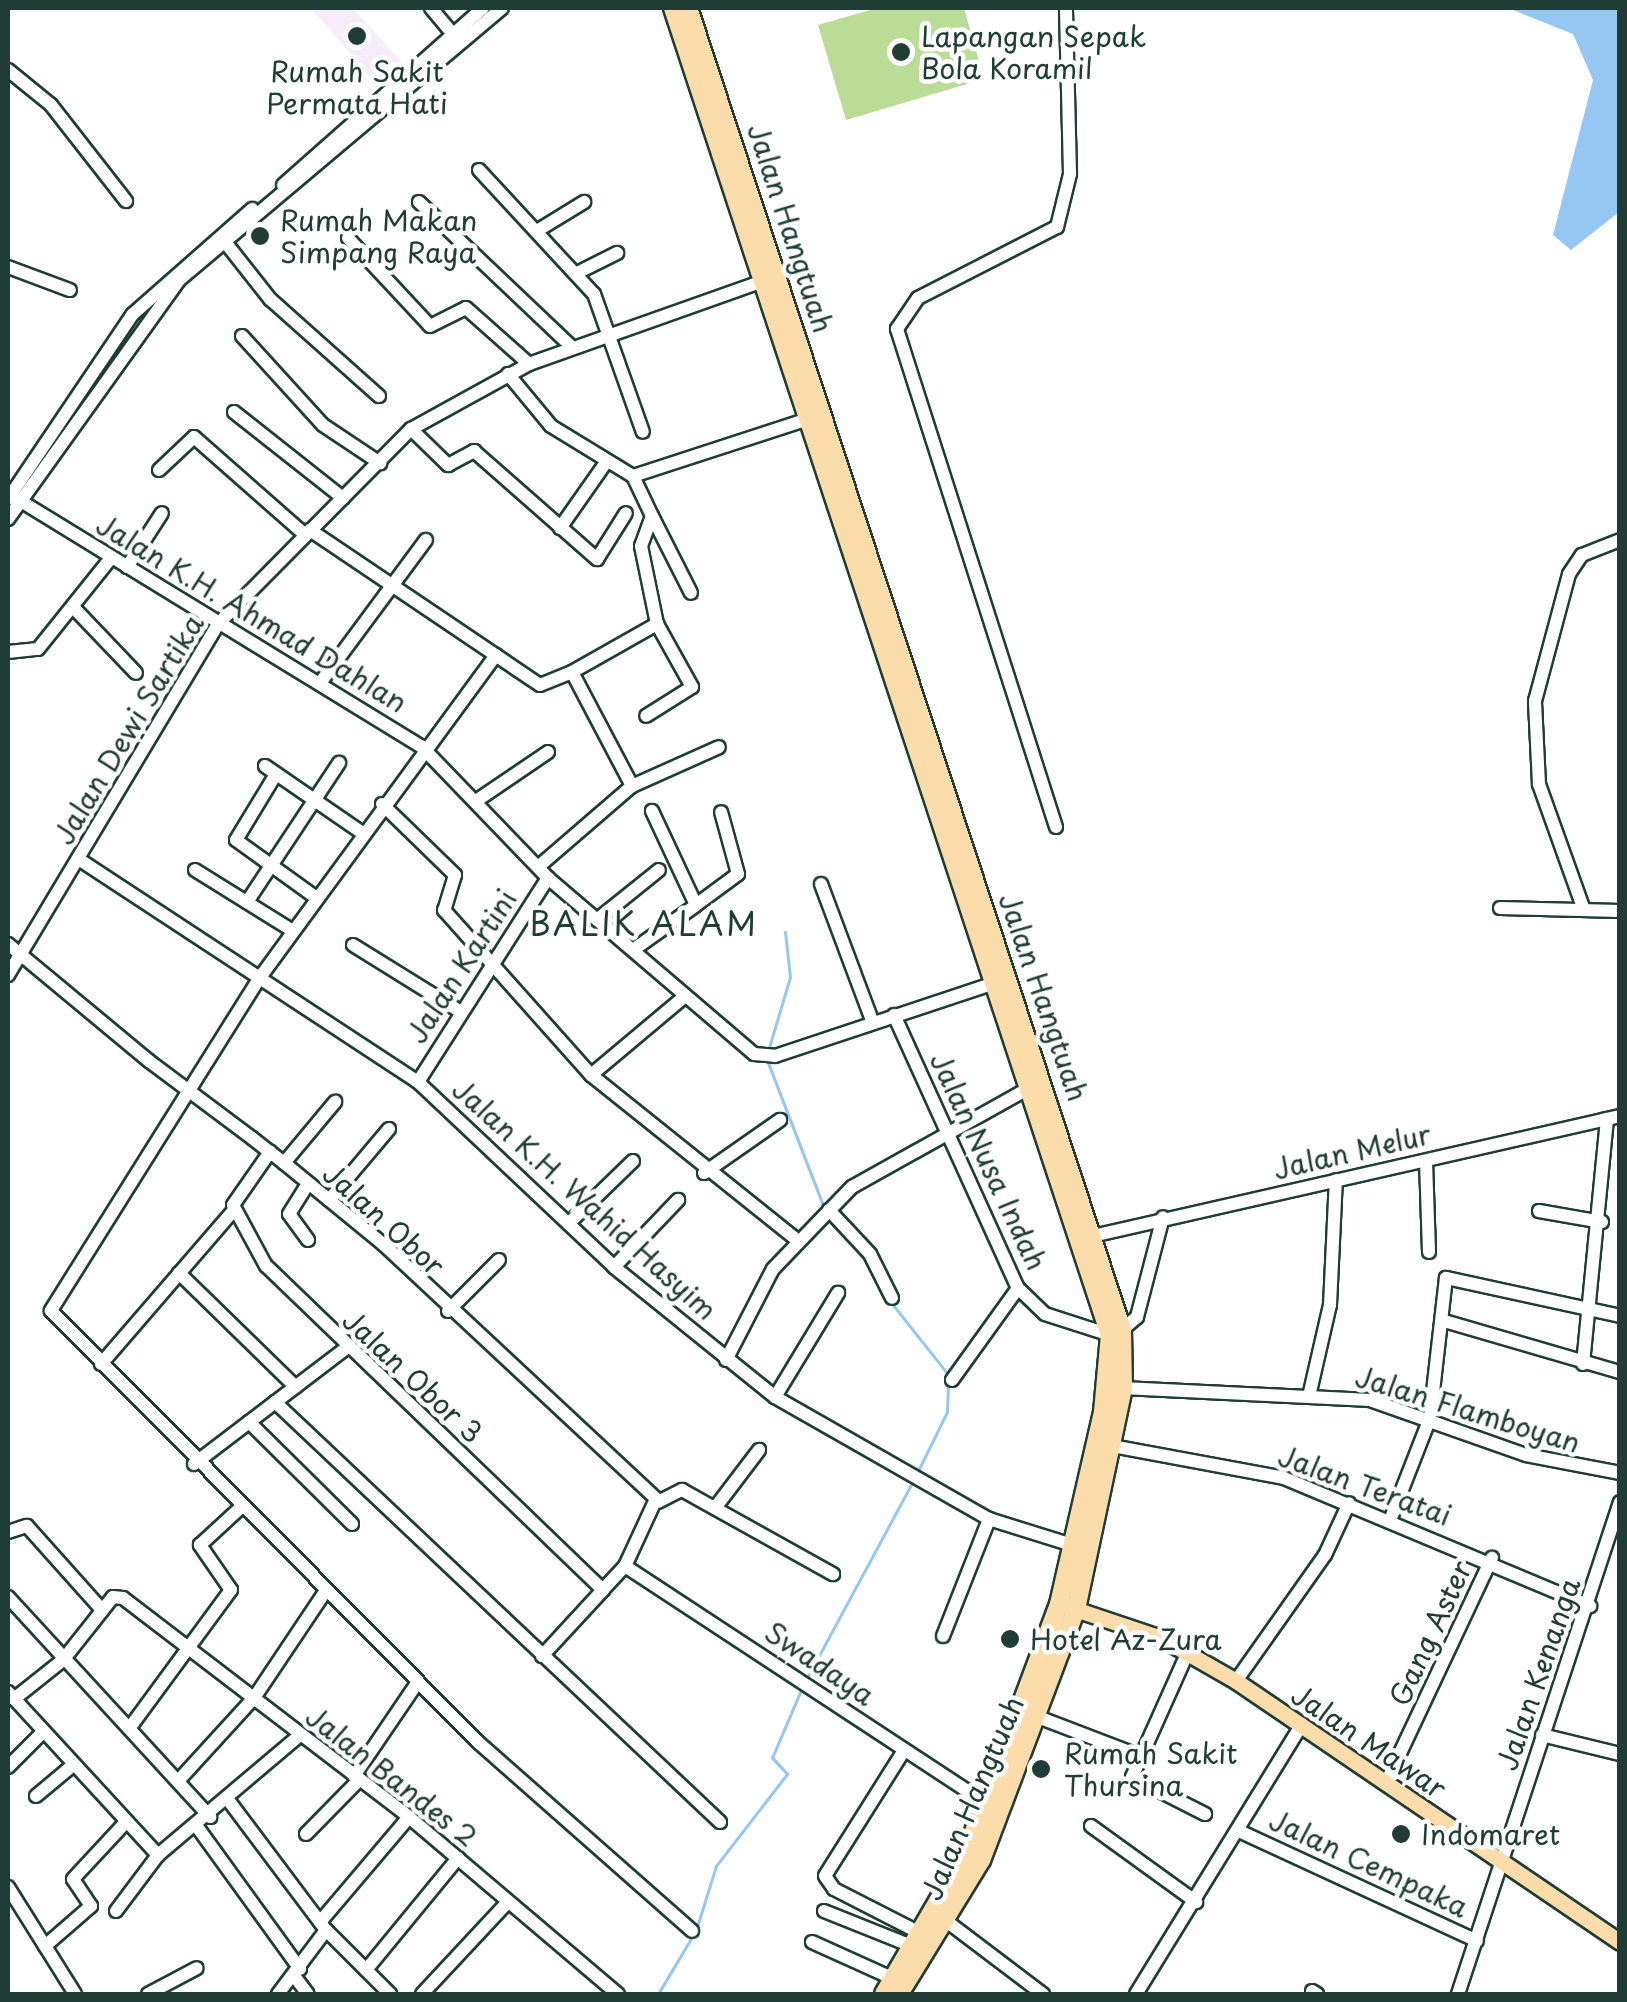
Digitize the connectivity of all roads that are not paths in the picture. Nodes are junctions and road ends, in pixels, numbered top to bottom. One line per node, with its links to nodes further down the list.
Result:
1 (431, 8): 7 (street)
2 (483, 8): 7 (street)
3 (672, 8): 9 (highway, Jalan Hangtuah)
4 (688, 8): 9 (highway, Jalan Hangtuah)
5 (1066, 8): 70 (street)
6 (498, 9): 16 (street)
7 (452, 33): 23 (street)
8 (8, 70): 11 (street)
9 (734, 164): 20 (highway, Jalan Hangtuah); 79 (highway, Jalan Hangtuah)
10 (479, 170): 14 (street)
11 (126, 201)
12 (419, 202): 25 (street)
13 (584, 202): 14 (street)
14 (540, 229): 19 (street)
15 (348, 238): 26 (street)
16 (225, 242): 23 (street); 28 (street)
17 (617, 254): 19 (street)
18 (8, 267): 21 (street)
19 (578, 273): 22 (street)
20 (766, 280): 22 (street, Jalan Dewi Sartika); 30 (highway, Jalan Hangtuah)
21 (70, 290)
22 (610, 331): 25 (street, Jalan Dewi Sartika); 32 (street)
23 (126, 334): 38 (street)
24 (242, 336): 34 (street)
25 (572, 346): 26 (street, Jalan Dewi Sartika)
26 (529, 364): 27 (street, Jalan Dewi Sartika)
27 (508, 374): 31 (street, Jalan Dewi Sartika); 33 (street)
28 (379, 396)
29 (234, 412): 37 (street)
30 (812, 418): 36 (street); 79 (highway, Jalan Hangtuah)
31 (412, 429): 34 (street, Jalan Dewi Sartika); 43 (street)
32 (643, 432)
33 (608, 461): 36 (street); 43 (street)
34 (380, 464): 37 (street, Jalan Dewi Sartika)
35 (160, 470): 44 (street)
36 (633, 476): 41 (street)
37 (343, 498): 44 (street, Jalan Dewi Sartika)
38 (13, 500): 42 (street); 47 (street, Jalan K.H. Ahmad Dahlan)
39 (162, 512): 48 (street)
40 (626, 513): 43 (street)
41 (652, 516): 50 (street); 53 (street)
42 (8, 519)
43 (560, 528)
44 (307, 532): 49 (street); 52 (street, Jalan Dewi Sartika)
45 (426, 540): 49 (street)
46 (1620, 540): 83 (street)
47 (111, 558): 48 (street, Jalan K.H. Ahmad Dahlan); 51 (street)
48 (127, 567): 52 (street, Jalan K.H. Ahmad Dahlan)
49 (390, 588): 55 (street); 58 (street)
50 (691, 593)
51 (73, 606): 54 (street); 57 (street)
52 (218, 624): 58 (street, Jalan K.H. Ahmad Dahlan); 72 (street, Jalan Dewi Sartika)
53 (657, 624): 56 (street); 59 (street)
54 (8, 652)
55 (496, 655): 56 (street); 60 (street)
56 (572, 672): 64 (street)
57 (136, 673)
58 (323, 679): 60 (street, Jalan K.H. Ahmad Dahlan)
59 (646, 716)
60 (421, 746): 66 (street, Jalan K.H. Ahmad Dahlan); 67 (street)
61 (719, 748): 64 (street, Jalan Kartini)
62 (548, 752): 66 (street)
63 (339, 763): 65 (street)
64 (632, 786): 76 (street, Jalan Kartini)
65 (311, 798): 71 (street); 73 (street); 73 (street)
66 (476, 802): 76 (street, Jalan K.H. Ahmad Dahlan)
67 (382, 804): 71 (street); 91 (street)
68 (652, 811): 81 (street)
69 (722, 812): 81 (street)
70 (1056, 827)
71 (360, 832): 78 (street)
72 (80, 860): 90 (street, Jalan Dewi Sartika); 93 (street, Jalan K.H. Wahid Hasyim)
73 (271, 865): 78 (street); 80 (street)
74 (195, 870): 80 (street)
75 (659, 870): 85 (street)
76 (543, 872): 85 (street, Jalan K.H. Ahmad Dahlan); 91 (street, Jalan Kartini)
77 (822, 884): 98 (street)
78 (316, 896): 86 (street)
79 (973, 896): 94 (highway, Jalan Hangtuah); 123 (highway, Jalan Hangtuah)
80 (247, 902): 86 (street)
81 (696, 905): 89 (street)
82 (1500, 908): 83 (street)
83 (1584, 910): 84 (street)
84 (1620, 912)
85 (598, 919): 89 (street, Jalan K.H. Ahmad Dahlan)
86 (293, 931): 93 (street)
87 (8, 944): 90 (street, Jalan Obor)
88 (353, 945): 96 (street)
89 (634, 950): 95 (street, Jalan K.H. Ahmad Dahlan)
90 (22, 952): 92 (street, Jalan Dewi Sartika); 102 (street, Jalan Obor)
91 (488, 962): 96 (street, Jalan Kartini); 99 (street)
92 (8, 975)
93 (257, 982): 100 (street, Jalan K.H. Wahid Hasyim); 102 (street)
94 (994, 982): 97 (street, Jalan K.H. Ahmad Dahlan); 101 (highway, Jalan Hangtuah)
95 (685, 996): 98 (street, Jalan K.H. Ahmad Dahlan); 99 (street)
96 (458, 1010): 100 (street, Jalan Kartini)
97 (894, 1015): 98 (street, Jalan K.H. Ahmad Dahlan); 107 (street, Jalan Nusa Indah)
98 (873, 1023)
99 (592, 1075): 112 (street)
100 (418, 1082): 122 (street, Jalan K.H. Wahid Hasyim)
101 (1031, 1087): 107 (street); 137 (highway, Jalan Hangtuah)
102 (188, 1092): 108 (street, Jalan Obor); 140 (street)
103 (334, 1102): 111 (street)
104 (1613, 1117): 110 (street, Jalan Melur); 121 (street)
105 (780, 1120): 112 (street)
106 (389, 1129): 115 (street)
107 (948, 1130): 117 (street); 130 (street, Jalan Nusa Indah)
108 (270, 1152): 111 (street, Jalan Obor); 119 (street)
109 (633, 1161): 122 (street)
110 (1426, 1161): 113 (street, Jalan Melur); 126 (street)
111 (284, 1163): 114 (street, Jalan Obor)
112 (704, 1173): 125 (street)
113 (1336, 1180): 120 (street, Jalan Melur); 146 (street)
114 (308, 1183): 115 (street, Jalan Obor); 124 (street)
115 (328, 1200): 133 (street, Jalan Obor)
116 (678, 1200): 128 (street)
117 (829, 1210): 125 (street); 132 (street)
118 (1539, 1210): 121 (street)
119 (233, 1212): 129 (street); 138 (street, Jalan Obor 3)
120 (1163, 1217): 123 (street, Jalan Melur); 137 (street)
121 (1602, 1222): 134 (street)
122 (569, 1224): 128 (street, Jalan K.H. Wahid Hasyim)
123 (1097, 1235): 137 (highway, Jalan Hangtuah)
124 (308, 1240)
125 (798, 1241): 139 (street)
126 (1429, 1252)
127 (498, 1260): 133 (street)
128 (614, 1267): 139 (street, Jalan K.H. Wahid Hasyim)
129 (179, 1272): 140 (street); 144 (street)
130 (1018, 1288): 137 (street, Jalan Nusa Indah); 143 (street)
131 (838, 1293): 147 (street)
132 (892, 1298)
133 (448, 1311): 155 (street, Jalan Obor)
134 (1594, 1312): 135 (street); 136 (street); 141 (street)
135 (1620, 1316)
136 (1444, 1321): 141 (street); 149 (street)
137 (1116, 1333): 145 (highway, Jalan Hangtuah); 164 (highway, Jalan Hangtuah)
138 (345, 1349): 144 (street); 168 (street, Jalan Obor 3)
139 (726, 1360): 147 (street, Jalan K.H. Wahid Hasyim)
140 (101, 1364): 153 (street)
141 (1583, 1364): 142 (street)
142 (1620, 1372)
143 (952, 1380)
144 (296, 1386): 148 (street)
145 (1123, 1388): 146 (street, Jalan Flamboyan); 151 (highway, Jalan Hangtuah)
146 (1310, 1392): 149 (street, Jalan Flamboyan)
147 (775, 1397): 161 (street, Jalan K.H. Wahid Hasyim)
148 (275, 1402): 150 (street); 177 (street)
149 (1430, 1418): 154 (street, Jalan Flamboyan); 160 (street)
150 (249, 1422): 153 (street); 162 (street)
151 (1112, 1446): 157 (street, Jalan Teratai); 172 (highway, Jalan Hangtuah)
152 (759, 1450): 158 (street)
153 (194, 1464): 159 (street)
154 (1620, 1473)
155 (658, 1502): 158 (street); 166 (street)
156 (1620, 1502): 171 (street, Jalan Kenanga)
157 (1349, 1503): 160 (street, Jalan Teratai); 179 (street)
158 (715, 1508): 167 (street)
159 (239, 1509): 169 (street); 175 (street)
160 (1391, 1518): 165 (street, Jalan Teratai)
161 (989, 1519): 164 (street, Jalan K.H. Wahid Hasyim); 174 (street)
162 (352, 1524)
163 (8, 1532): 173 (street)
164 (1072, 1545): 172 (highway, Jalan Hangtuah)
165 (1492, 1558): 171 (street, Jalan Teratai); 196 (street, Gang Aster)
166 (626, 1566): 168 (street); 189 (street, Swadaya)
167 (833, 1574)
168 (604, 1590): 177 (street)
169 (325, 1592): 180 (street); 182 (street)
170 (8, 1597): 178 (street)
171 (1590, 1606): 187 (street, Jalan Kenanga)
172 (1067, 1607): 176 (main road, Jalan Mawar); 183 (highway, Jalan Hangtuah); 199 (highway, Jalan Hangtuah)
173 (102, 1610): 175 (street, Jalan Bandes 2); 178 (street)
174 (943, 1636)
175 (186, 1646): 182 (street, Jalan Bandes 2); 185 (street)
176 (1188, 1654): 179 (main road, Jalan Mawar); 191 (street)
177 (542, 1656): 204 (street)
178 (63, 1660): 181 (street); 185 (street)
179 (1236, 1681): 184 (main road, Jalan Mawar)
180 (418, 1682): 194 (street); 220 (street)
181 (11, 1696): 186 (street)
182 (254, 1698): 188 (street, Jalan Bandes 2); 195 (street)
183 (1038, 1716): 191 (street); 210 (highway, Jalan Hangtuah)
184 (1302, 1724): 196 (main road, Jalan Mawar); 207 (street, Jalan Cempaka)
185 (131, 1726): 195 (street)
186 (42, 1733): 192 (street); 193 (street)
187 (1542, 1735): 190 (street); 212 (street, Jalan Kenanga)
188 (299, 1736): 194 (street, Jalan Bandes 2); 198 (street)
189 (903, 1752): 199 (street, Swadaya); 221 (street)
190 (1620, 1754)
191 (1140, 1756): 200 (street)
192 (72, 1766): 197 (street); 203 (street)
193 (8, 1767)
194 (356, 1778): 202 (street, Jalan Bandes 2); 208 (street)
195 (179, 1780): 201 (street)
196 (1386, 1783): 212 (main road, Jalan Mawar)
197 (36, 1796)
198 (229, 1801): 201 (street); 219 (street)
199 (986, 1803): 210 (highway, Jalan Hangtuah)
200 (1205, 1814)
201 (210, 1817): 206 (street)
202 (409, 1817): 211 (street, Jalan Bandes 2); 219 (street)
203 (126, 1822): 209 (street); 225 (street)
204 (720, 1822)
205 (1090, 1826): 214 (street)
206 (198, 1828): 209 (street); 228 (street)
207 (1239, 1831): 214 (street, Jalan Cempaka); 222 (street, Jalan Cempaka)
208 (306, 1834)
209 (158, 1855): 216 (street)
210 (974, 1857): 218 (highway, Jalan Hangtuah); 221 (highway, Jalan Hangtuah)
211 (458, 1858): 215 (street, Jalan Bandes 2); 227 (street)
212 (1499, 1860): 222 (street, Jalan Kenanga); 224 (main road, Jalan Mawar)
213 (8, 1887): 225 (street)
214 (1196, 1902): 238 (street, Jalan Cempaka)
215 (507, 1903): 235 (street); 236 (street, Jalan Bandes 2)
216 (116, 1911)
217 (824, 1911): 221 (street)
218 (948, 1924): 229 (highway, Jalan Hangtuah); 237 (street)
219 (323, 1926): 227 (street); 228 (street)
220 (692, 1931)
221 (918, 1940): 229 (highway, Jalan Hangtuah)
222 (1478, 1941): 239 (street, Jalan Kenanga)
223 (812, 1942): 229 (street)
224 (1620, 1942)
225 (45, 1946): 230 (street)
226 (197, 1968): 231 (street)
227 (366, 1970): 234 (street)
228 (298, 1973): 232 (street); 233 (street)
229 (892, 1989)
230 (75, 1994)
231 (148, 1994)
232 (278, 1994)
233 (308, 1994)
234 (390, 1994)
235 (422, 1994)
236 (618, 1994)
237 (1043, 1994)
238 (1136, 1994)
239 (1458, 1994)

